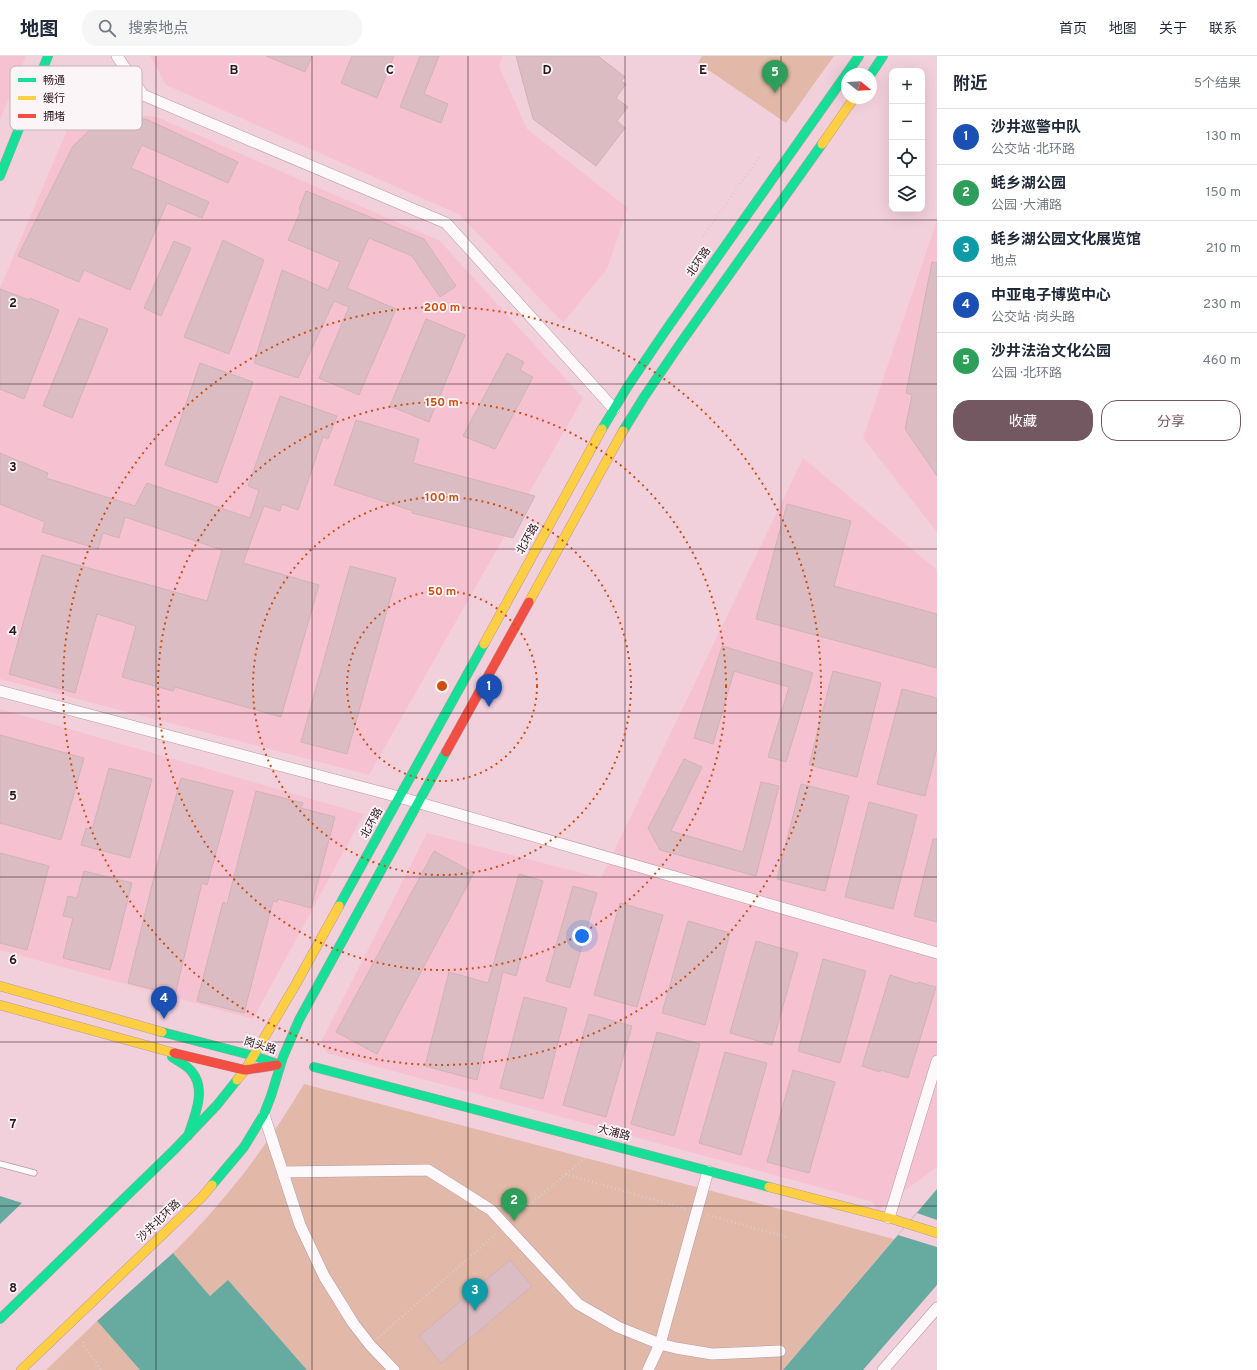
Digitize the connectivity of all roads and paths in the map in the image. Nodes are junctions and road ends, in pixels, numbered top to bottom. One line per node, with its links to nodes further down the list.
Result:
1 (48, 56): 5 (main road)
2 (117, 56): 6 (street)
3 (859, 56): 14 (main road, 北环路)
4 (883, 56): 7 (main road)
5 (44, 66)
6 (124, 66)
7 (875, 68)
8 (143, 95): 14 (street)
9 (850, 104): 17 (main road)
10 (18, 130): 12 (main road)
11 (761, 155): 13 (path)
12 (0, 176)
13 (703, 236)
14 (614, 409): 16 (main road, 北环路)
15 (0, 691): 16 (street)
16 (399, 797): 17 (street); 22 (main road, 北环路)
17 (419, 803): 18 (street); 24 (main road)
18 (937, 953)
19 (0, 986): 22 (main road, 岗头路)
20 (0, 1005): 21 (main road, 岗头路)
21 (155, 1048): 26 (main road, 岗头路); 28 (main road)
22 (254, 1056): 24 (main road, 岗头路); 26 (main road)
23 (937, 1061): 36 (street)
24 (280, 1065): 26 (main road, 岗头路); 27 (main road, 沙井北环路)
25 (314, 1067): 29 (main road, 大浦路)
26 (245, 1070): 28 (main road)
27 (264, 1115): 32 (street); 46 (main road, 沙井北环路)
28 (188, 1136): 41 (main road)
29 (604, 1143): 31 (main road, 大浦路); 34 (path)
30 (0, 1164): 33 (lane)
31 (708, 1171): 35 (street); 36 (main road, 大浦路)
32 (283, 1172): 37 (street); 44 (street)
33 (34, 1173)
34 (565, 1174): 35 (path); 37 (path)
35 (696, 1212): 39 (path); 43 (street)
36 (889, 1218): 38 (main road, 大浦路)
37 (505, 1225): 43 (street); 44 (path)
38 (937, 1233)
39 (786, 1237)
40 (937, 1308): 50 (street)
41 (0, 1318)
42 (84, 1342): 47 (path)
43 (660, 1344): 45 (street); 49 (street)
44 (370, 1345): 48 (street)
45 (780, 1351)
46 (21, 1370)
47 (101, 1370)
48 (394, 1370)
49 (648, 1370)
50 (883, 1370)

